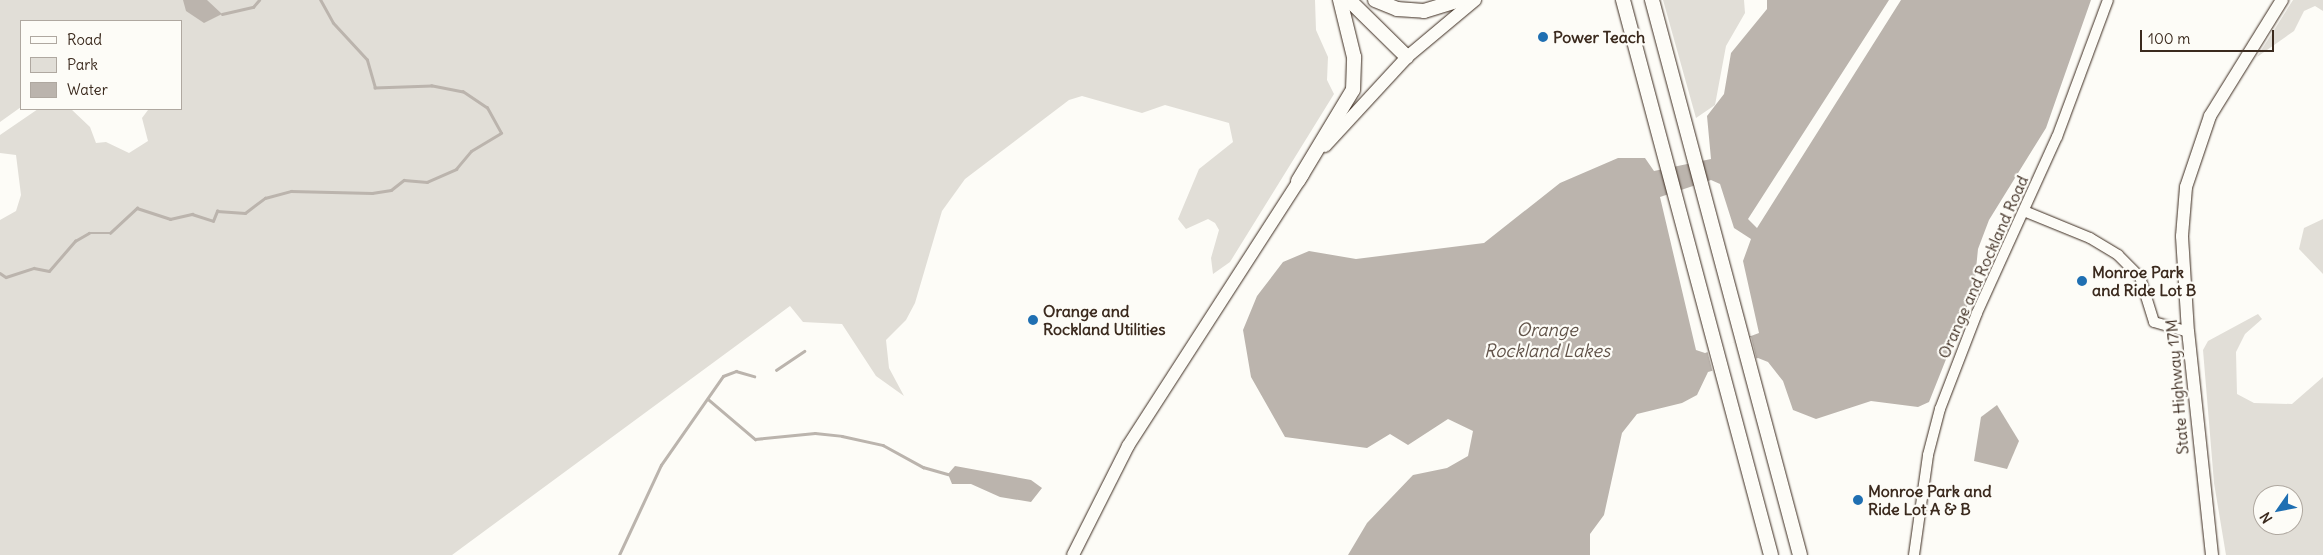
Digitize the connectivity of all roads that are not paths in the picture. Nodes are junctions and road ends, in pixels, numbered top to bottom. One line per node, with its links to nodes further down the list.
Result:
1 (1340, 0): 12 (highway)
2 (1349, 0): 11 (highway)
3 (1358, 0): 11 (highway)
4 (1375, 0): 5 (highway)
5 (1461, 0)
6 (1475, 0): 11 (main road)
7 (1624, 0): 15 (highway)
8 (1652, 0): 19 (highway)
9 (2108, 0): 13 (street, Orange and Rockland Road)
10 (2282, 0): 14 (main road, State Highway 17M)
11 (1407, 56): 12 (main road)
12 (1298, 181): 16 (main road)
13 (2024, 211): 14 (street); 20 (street, Orange and Rockland Road)
14 (2188, 332): 21 (main road, State Highway 17M)
15 (1762, 524): 17 (highway); 18 (highway)
16 (1073, 555)
17 (1766, 555)
18 (1770, 555)
19 (1800, 555)
20 (1914, 555)
21 (2212, 555)

